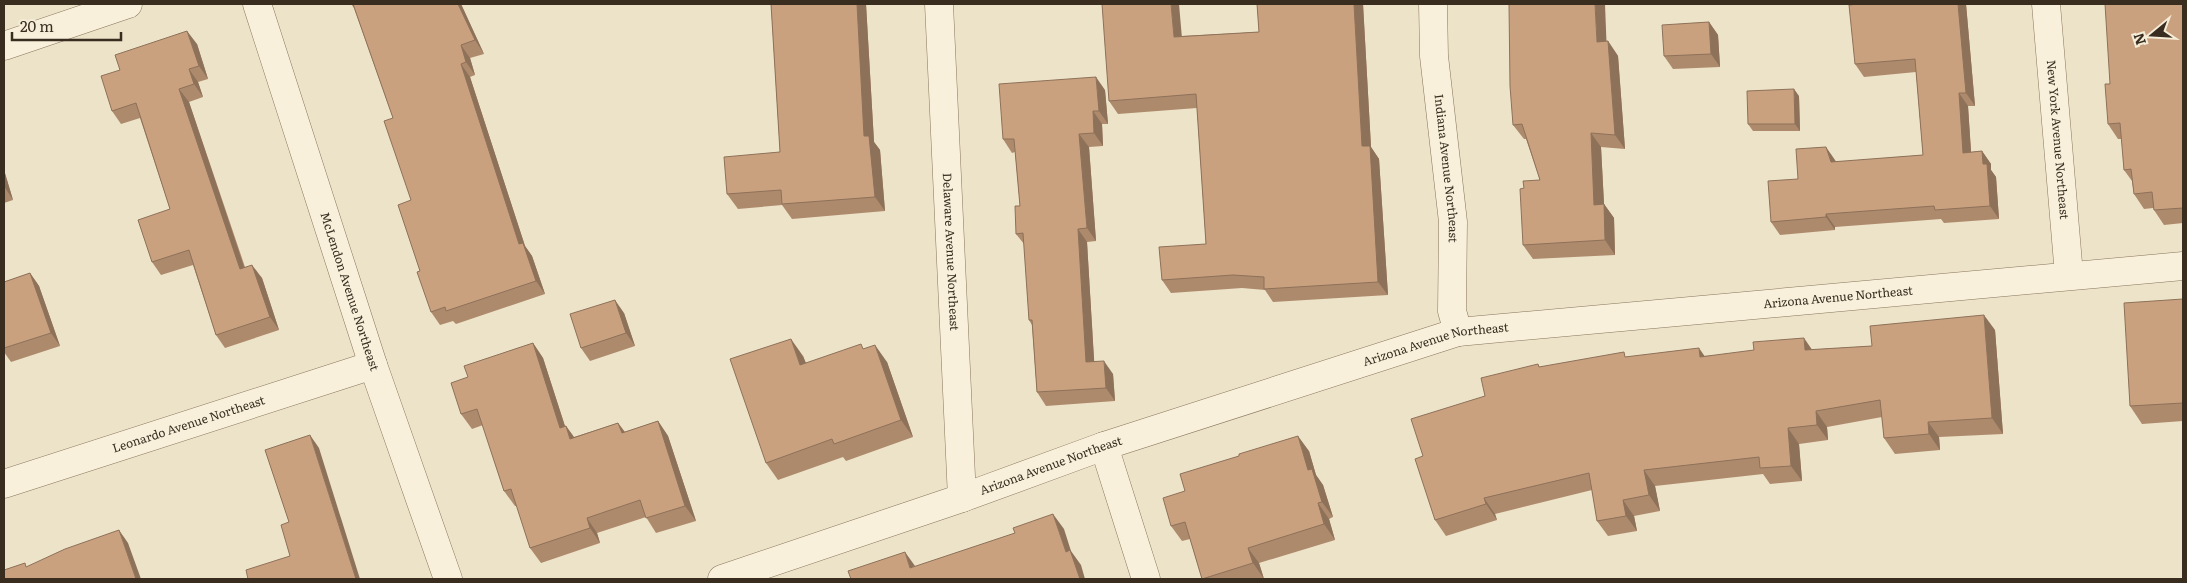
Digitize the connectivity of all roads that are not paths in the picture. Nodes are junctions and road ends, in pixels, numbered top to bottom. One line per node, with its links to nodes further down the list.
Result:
1 (128, 4): 6 (street)
2 (257, 4): 10 (street, McLendon Avenue Northeast)
3 (939, 4): 13 (street, Delaware Avenue Northeast)
4 (1433, 4): 9 (street, Indiana Avenue Northeast)
5 (2046, 4): 8 (street, New York Avenue Northeast)
6 (4, 46)
7 (2183, 266): 8 (street, Arizona Avenue Northeast)
8 (2069, 275): 9 (street, Arizona Avenue Northeast)
9 (1458, 332): 11 (street, Arizona Avenue Northeast)
10 (373, 365): 12 (street, Leonardo Avenue Northeast); 14 (street, McLendon Avenue Northeast)
11 (1104, 446): 13 (street, Arizona Avenue Northeast); 16 (street)
12 (4, 484)
13 (962, 498): 15 (street, Arizona Avenue Northeast)
14 (448, 579)
15 (722, 579)
16 (1146, 579)

